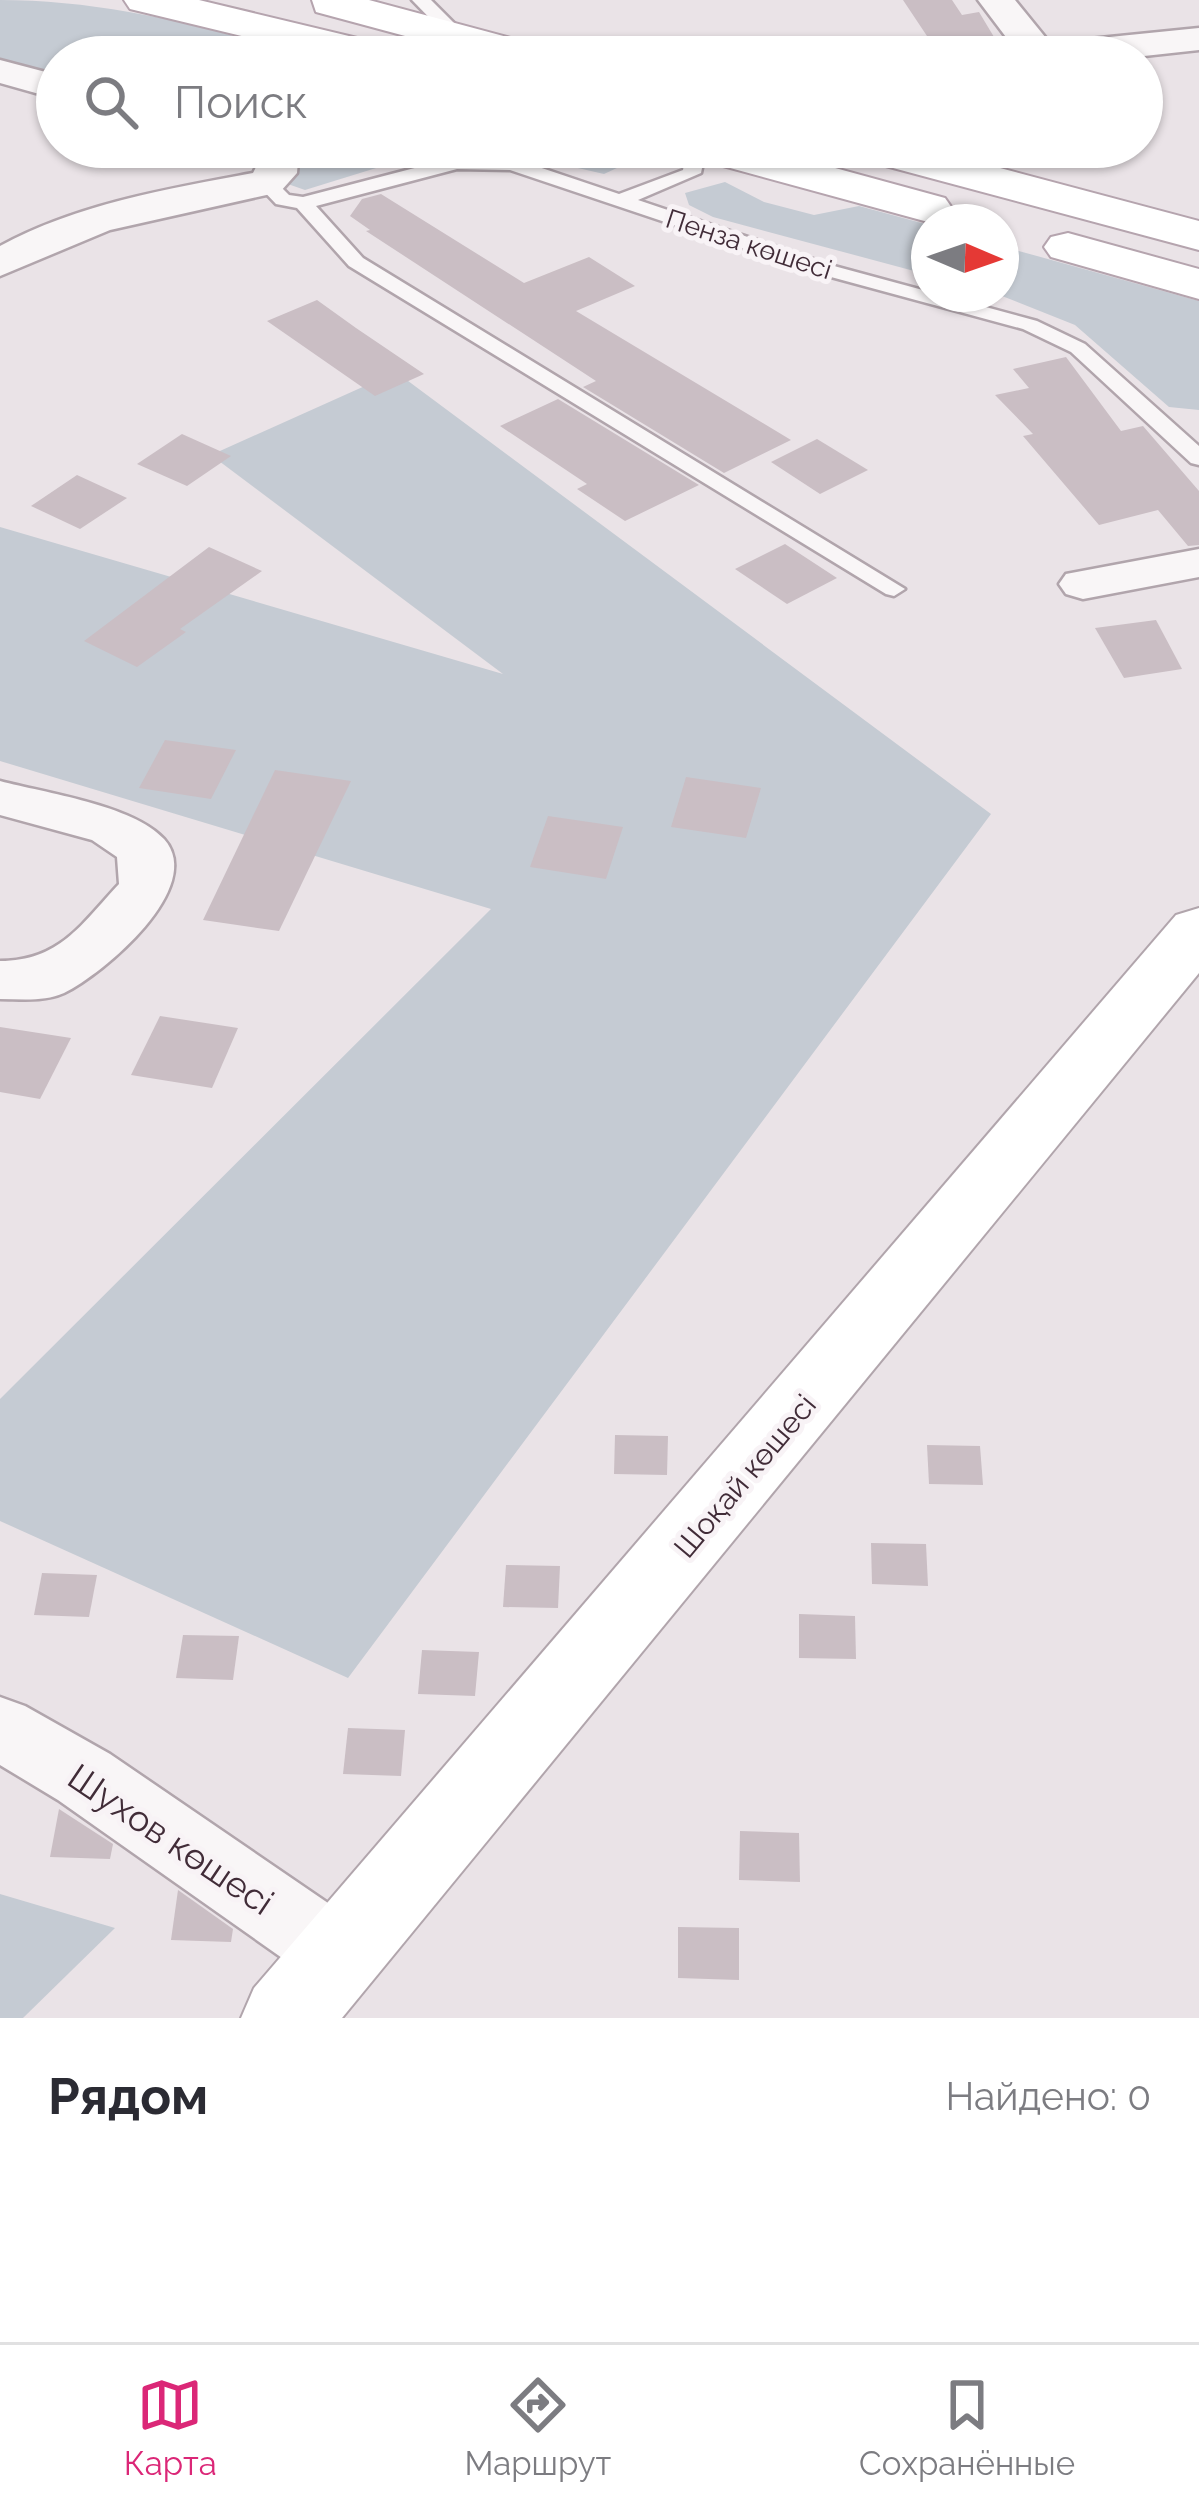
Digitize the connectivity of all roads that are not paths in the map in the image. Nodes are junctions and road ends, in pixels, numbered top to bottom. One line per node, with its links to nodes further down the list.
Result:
1 (145, 0): 5 (main road)
2 (316, 0): 6 (main road)
3 (421, 0): 7 (lane)
4 (996, 0): 8 (street)
5 (296, 36)
6 (454, 36)
7 (457, 36)
8 (1024, 36)
9 (0, 71): 10 (street)
10 (36, 81)
11 (256, 168): 23 (street)
12 (267, 168): 19 (lane)
13 (438, 168): 19 (lane, Пенза көшесі)
14 (523, 168): 18 (lane, Пенза көшесі)
15 (692, 168): 18 (lane)
16 (782, 168): 20 (main road)
17 (946, 168): 22 (main road)
18 (617, 201): 25 (lane, Пенза көшесі)
19 (302, 203): 28 (lane)
20 (912, 204)
21 (1019, 234): 24 (main road)
22 (1199, 236)
23 (0, 263)
24 (1199, 284)
25 (1199, 458)
26 (1199, 563): 27 (street)
27 (1083, 584)
28 (894, 589)
29 (0, 798): 31 (street)
30 (1199, 930): 33 (main road, Шоқай көшесі)
31 (0, 980)
32 (0, 1728): 33 (street, Шухов көшесі)
33 (339, 1954): 34 (main road, Шоқай көшесі)
34 (286, 2018)

